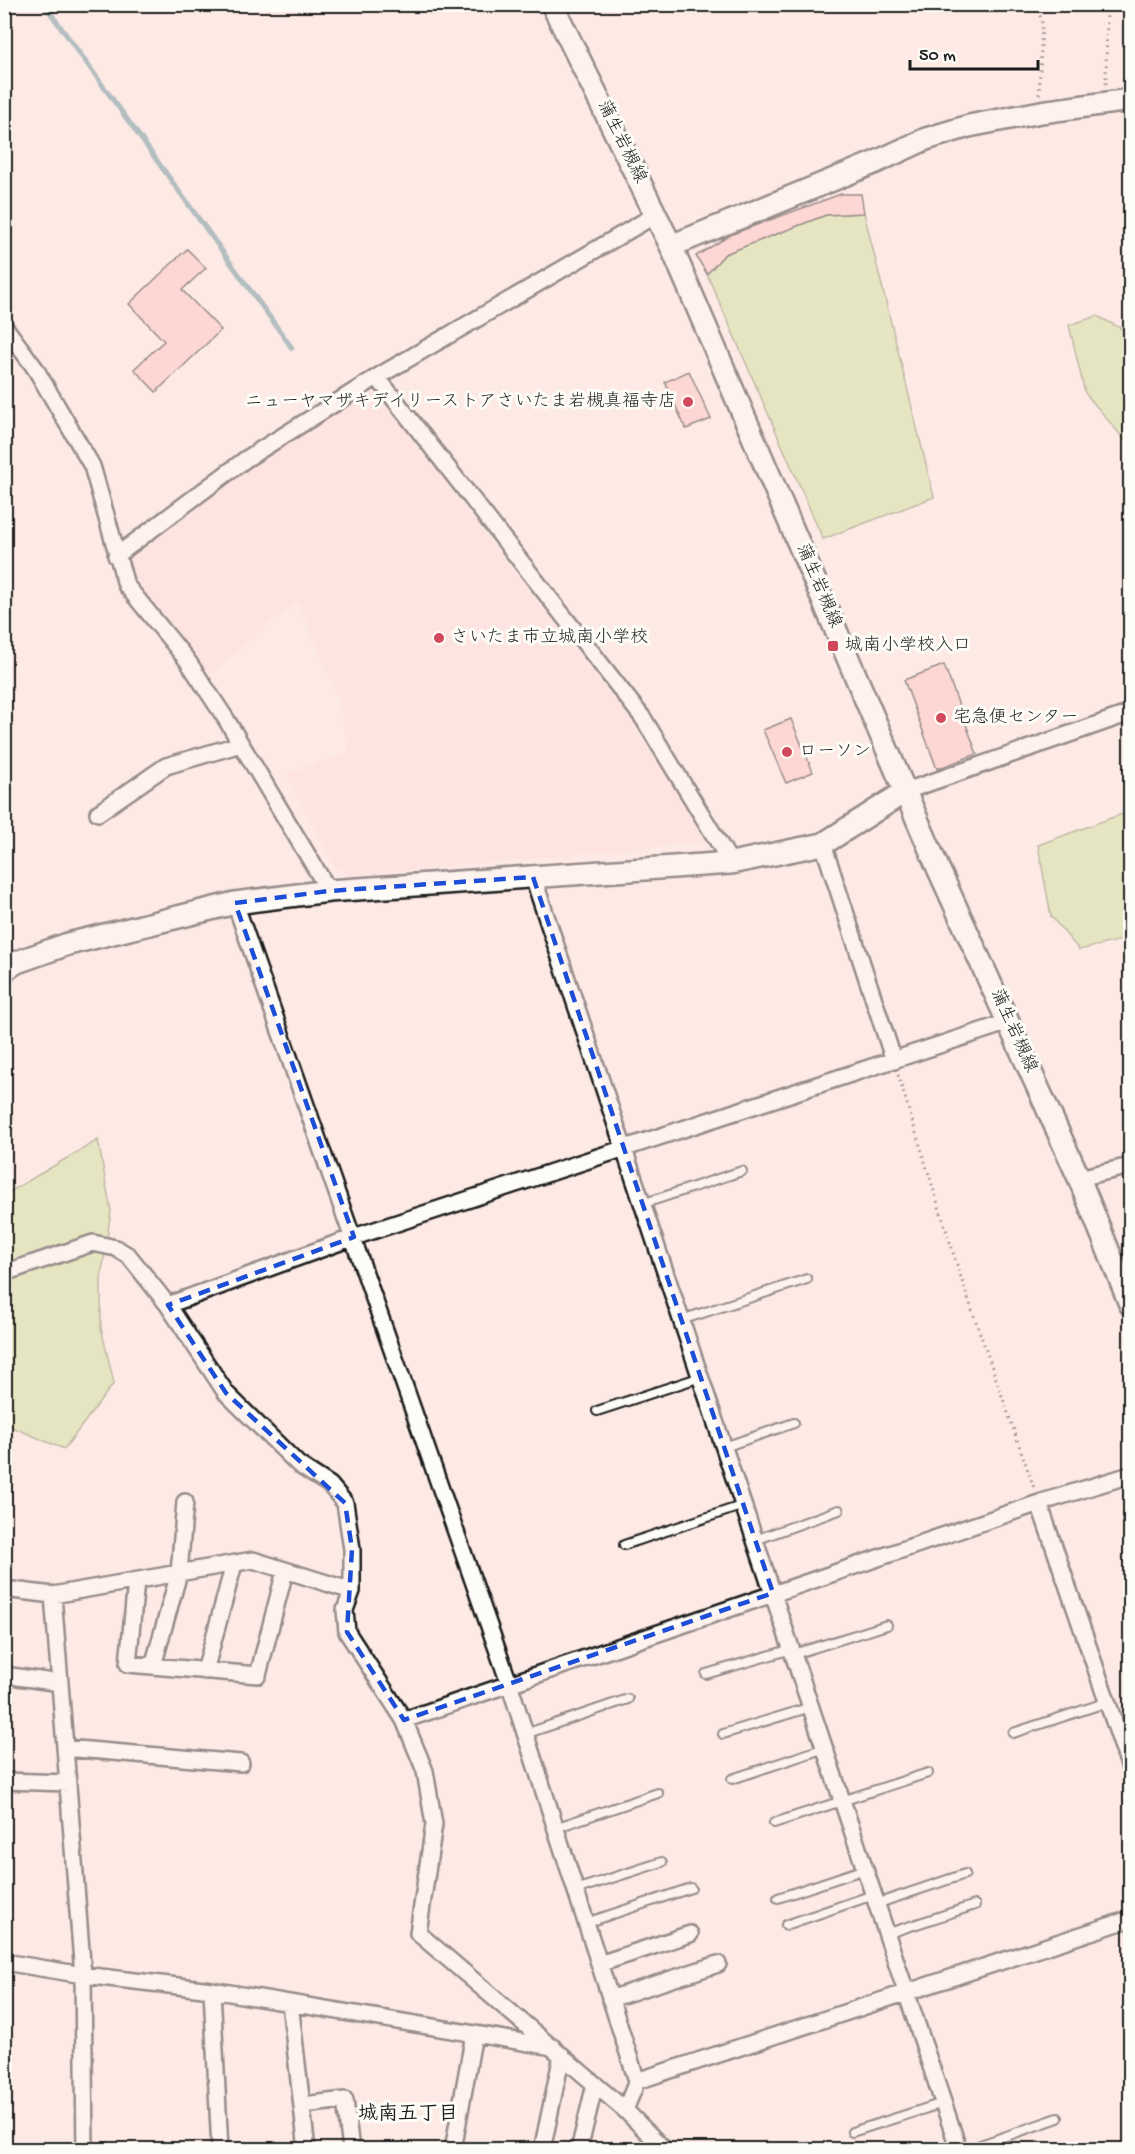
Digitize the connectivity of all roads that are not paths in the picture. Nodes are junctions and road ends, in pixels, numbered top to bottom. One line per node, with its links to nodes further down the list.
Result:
1 (552, 4): 3 (main road, 蒲生岩槻線)
2 (1120, 101): 4 (main road)
3 (657, 214): 4 (main road, 蒲生岩槻線); 6 (street)
4 (671, 246): 10 (main road, 蒲生岩槻線)
5 (4, 326): 7 (street)
6 (377, 377): 7 (street); 13 (street)
7 (116, 556): 9 (street)
8 (1131, 712): 10 (street)
9 (241, 744): 11 (street); 15 (street)
10 (906, 791): 12 (main road); 18 (main road, 蒲生岩槻線)
11 (98, 813)
12 (823, 844): 13 (main road); 19 (street)
13 (731, 864): 14 (main road)
14 (533, 877): 15 (main road); 20 (street)
15 (329, 891): 16 (main road)
16 (236, 903): 17 (main road); 25 (street)
17 (4, 970)
18 (1009, 1022): 19 (street); 23 (main road, 蒲生岩槻線)
19 (894, 1061): 20 (street)
20 (624, 1149): 24 (street); 25 (street)
21 (1131, 1166): 23 (street)
22 (742, 1171): 24 (lane)
23 (1079, 1178): 28 (main road, 蒲生岩槻線)
24 (642, 1204): 30 (street)
25 (354, 1237): 29 (street); 57 (street)
26 (4, 1273): 29 (street)
27 (807, 1279): 30 (lane)
28 (1131, 1304)
29 (168, 1305): 47 (street)
30 (681, 1320): 31 (street)
31 (701, 1377): 32 (lane); 34 (street)
32 (597, 1411)
33 (794, 1423): 34 (lane)
34 (724, 1447): 38 (street)
35 (1131, 1475): 37 (street)
36 (185, 1502): 44 (street)
37 (1039, 1503): 48 (street); 59 (street)
38 (744, 1505): 40 (street); 41 (lane)
39 (839, 1510): 40 (lane)
40 (755, 1540): 48 (street)
41 (624, 1545)
42 (234, 1564): 43 (street); 44 (street); 53 (street)
43 (285, 1570): 47 (street); 53 (street)
44 (179, 1573): 45 (street); 52 (street)
45 (136, 1581): 49 (street); 52 (street)
46 (4, 1589): 49 (street)
47 (352, 1591): 61 (street)
48 (773, 1593): 51 (street); 57 (street)
49 (53, 1595): 56 (street)
50 (887, 1625): 51 (lane)
51 (793, 1652): 54 (lane); 60 (street)
52 (153, 1666): 53 (street)
53 (205, 1671)
54 (706, 1674)
55 (4, 1675): 56 (street)
56 (60, 1683): 65 (street)
57 (509, 1683): 61 (street); 63 (street)
58 (628, 1699): 63 (lane)
59 (1108, 1702): 62 (lane); 68 (street)
60 (811, 1707): 64 (lane); 66 (street)
61 (404, 1720): 99 (street)
62 (1013, 1733)
63 (525, 1734): 76 (street)
64 (723, 1734)
65 (65, 1748): 67 (street); 72 (street)
66 (825, 1748): 70 (lane); 74 (street)
67 (241, 1764)
68 (1131, 1768)
69 (928, 1773): 74 (lane)
70 (732, 1779)
71 (4, 1780): 72 (street)
72 (68, 1783): 93 (street)
73 (658, 1793): 76 (lane)
74 (842, 1802): 75 (lane); 78 (street)
75 (774, 1823)
76 (555, 1828): 81 (street)
77 (662, 1862): 81 (lane)
78 (865, 1869): 82 (lane); 83 (street)
79 (965, 1874): 83 (lane)
80 (691, 1888): 86 (lane)
81 (576, 1890): 86 (street)
82 (778, 1898)
83 (875, 1899): 87 (lane); 89 (street)
84 (975, 1905): 89 (lane)
85 (1131, 1919): 95 (street)
86 (586, 1923): 91 (street)
87 (786, 1924)
88 (690, 1934): 91 (street)
89 (886, 1934): 95 (street)
90 (4, 1962): 93 (street)
91 (599, 1964): 96 (street)
92 (718, 1964): 96 (street)
93 (83, 1975): 94 (street); 107 (street)
94 (212, 1990): 97 (street); 108 (street)
95 (906, 1994): 100 (street); 102 (street)
96 (610, 1999): 100 (street)
97 (290, 2003): 98 (street); 103 (street)
98 (474, 2034): 99 (street); 111 (street)
99 (558, 2051): 101 (street); 112 (street)
100 (637, 2081): 104 (street)
101 (595, 2084): 104 (street); 113 (street)
102 (943, 2103): 106 (lane); 115 (street)
103 (303, 2105): 109 (street); 110 (street)
104 (625, 2110): 114 (street)
105 (1058, 2118): 116 (lane)
106 (852, 2132)
107 (85, 2150)
108 (220, 2150)
109 (307, 2150)
110 (351, 2150)
111 (453, 2150)
112 (542, 2150)
113 (579, 2150)
114 (665, 2150)
115 (959, 2150)
116 (966, 2150)

